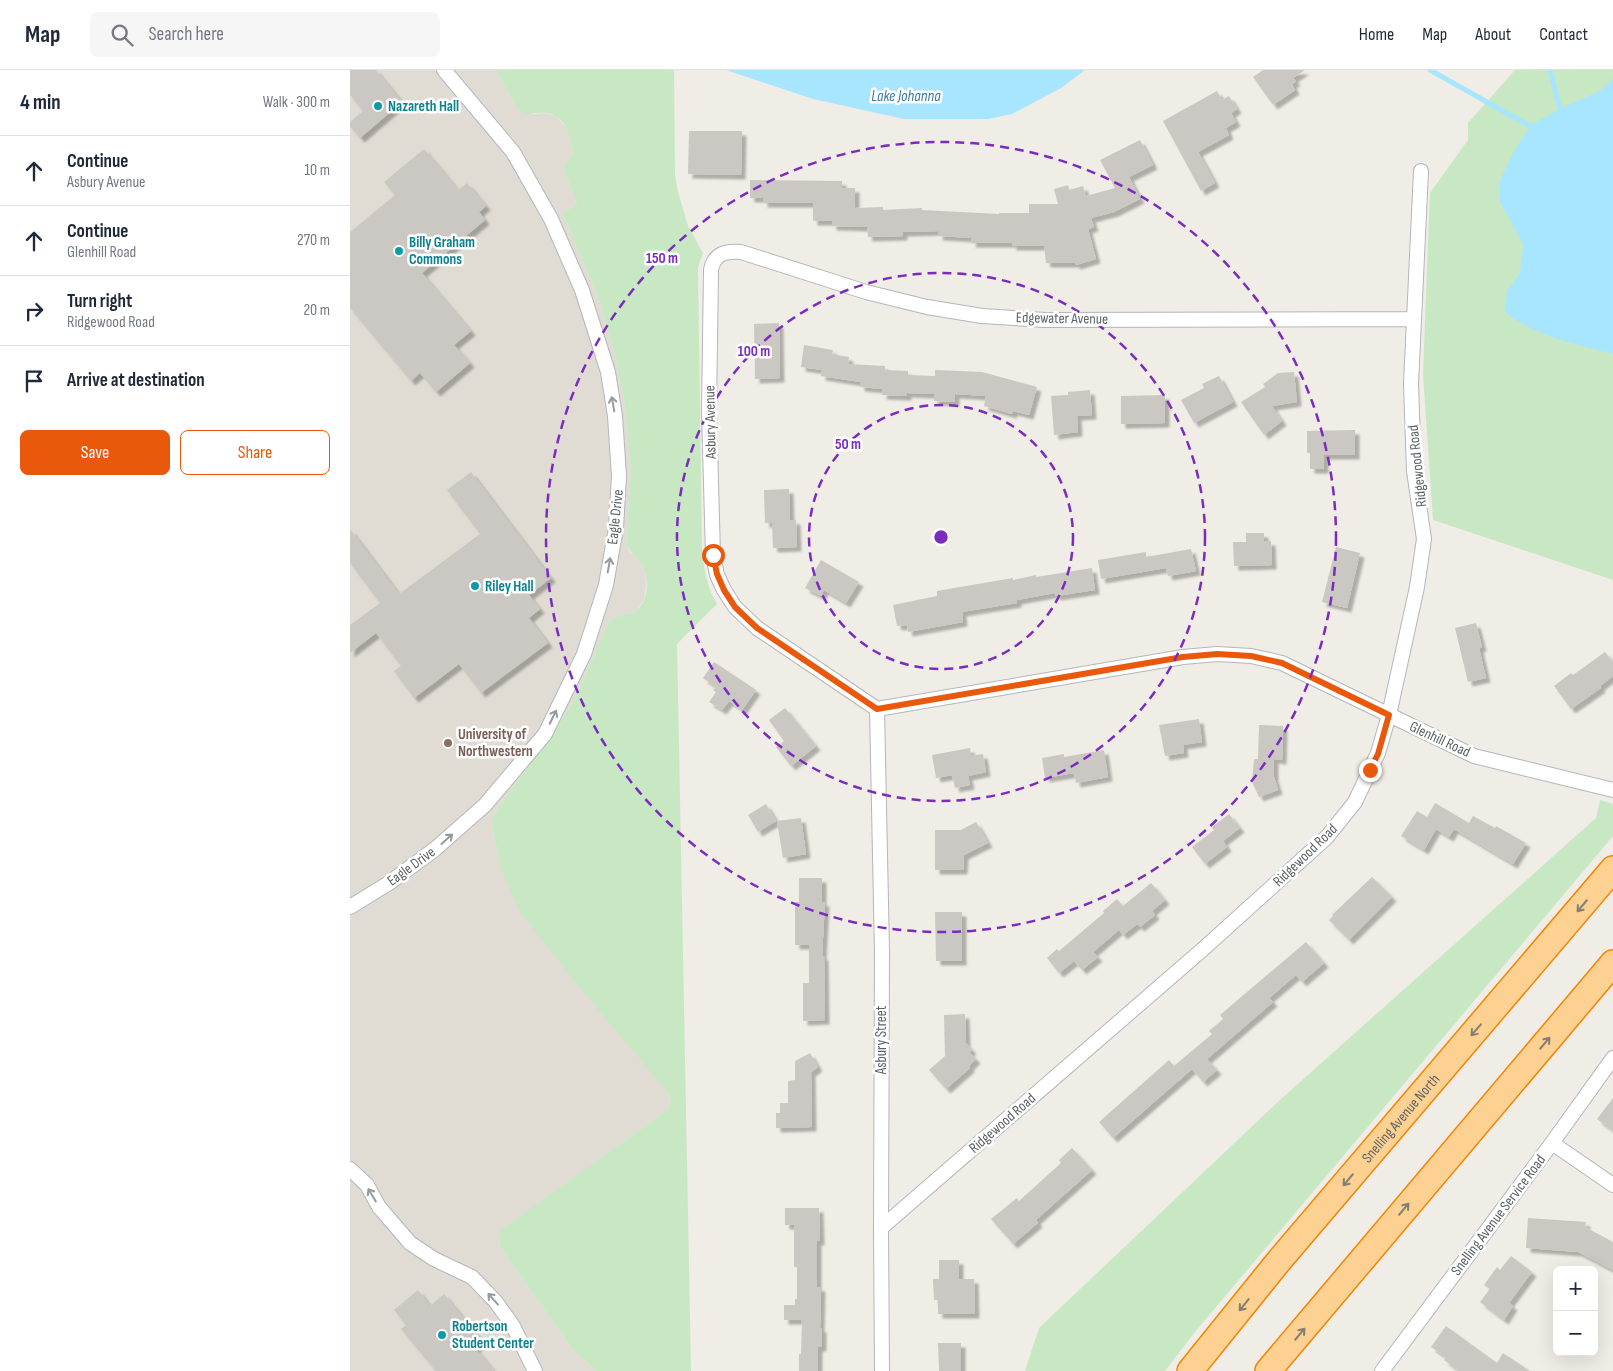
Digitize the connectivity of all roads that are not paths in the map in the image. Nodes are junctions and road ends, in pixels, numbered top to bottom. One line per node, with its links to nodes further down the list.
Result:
1 (444, 70): 9 (street, Eagle Drive, one-way to 1)
2 (1420, 171): 4 (street, Ridgewood Road)
3 (720, 254): 4 (street, Edgewater Avenue); 5 (street, Asbury Avenue)
4 (1414, 319): 6 (street, Ridgewood Road)
5 (877, 709): 6 (street, Glenhill Road); 15 (street, Asbury Street)
6 (1389, 715): 7 (street, Glenhill Road); 15 (street, Ridgewood Road)
7 (1613, 790)
8 (1613, 869): 18 (highway, Snelling Avenue North, one-way to 18)
9 (350, 907)
10 (1613, 962): 19 (highway, one-way to 10)
11 (1613, 1058): 12 (street, Snelling Avenue Service Road)
12 (1552, 1143): 14 (street); 20 (street, Snelling Avenue Service Road)
13 (350, 1169): 16 (street, one-way to 13)
14 (1613, 1185)
15 (881, 1228): 17 (street, Asbury Street)
16 (534, 1371)
17 (882, 1371)
18 (1190, 1371)
19 (1268, 1371)
20 (1382, 1371)

